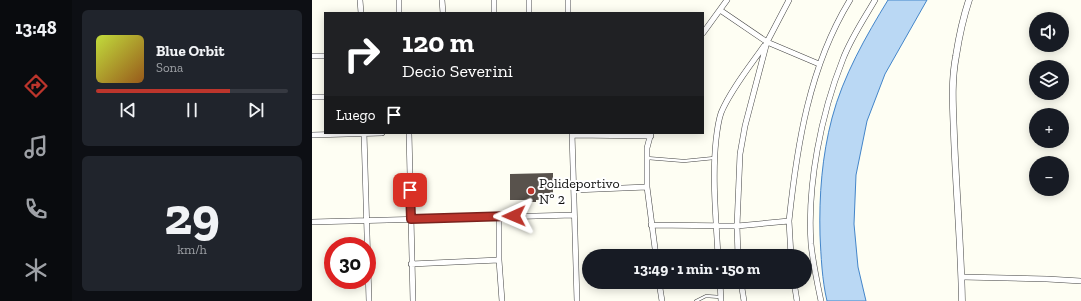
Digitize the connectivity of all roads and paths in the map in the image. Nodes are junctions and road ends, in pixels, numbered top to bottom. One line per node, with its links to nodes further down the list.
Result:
1 (360, 0): 13 (street)
2 (399, 0): 14 (street)
3 (442, 0): 15 (street)
4 (494, 0): 16 (street)
5 (528, 0): 17 (street)
6 (568, 0): 18 (street)
7 (727, 0): 12 (street)
8 (789, 0): 20 (street)
9 (850, 0): 23 (street)
10 (875, 0): 66 (street)
11 (969, 0): 51 (street)
12 (720, 10): 19 (street); 20 (street)
13 (361, 12)
14 (399, 12)
15 (443, 12)
16 (494, 12)
17 (529, 12)
18 (568, 12)
19 (704, 32)
20 (767, 42): 23 (street); 33 (street); 44 (street)
21 (312, 56): 22 (street)
22 (324, 56)
23 (819, 64): 40 (street)
24 (312, 97): 25 (street)
25 (324, 97)
26 (338, 134): 31 (street)
27 (364, 134): 39 (street)
28 (409, 134): 38 (street)
29 (572, 134): 30 (street); 35 (street)
30 (651, 134): 32 (street)
31 (312, 135)
32 (647, 158): 33 (lane); 34 (street)
33 (714, 158): 43 (street)
34 (647, 187): 35 (street); 42 (street)
35 (574, 190): 36 (street)
36 (574, 215): 37 (street); 61 (street)
37 (499, 217): 38 (street); 49 (street)
38 (411, 219): 39 (street); 50 (street)
39 (367, 221): 41 (street); 58 (street)
40 (789, 221): 44 (street); 48 (street)
41 (312, 222)
42 (651, 225): 43 (street); 45 (street)
43 (716, 226): 44 (street); 46 (street)
44 (737, 226): 47 (street)
45 (655, 249)
46 (718, 249)
47 (738, 249)
48 (791, 249)
49 (499, 260): 50 (street); 60 (street)
50 (411, 264): 59 (street)
51 (962, 277): 52 (street); 67 (street)
52 (1081, 281)
53 (660, 289): 62 (street)
54 (720, 289): 57 (street)
55 (742, 289): 64 (street)
56 (795, 289): 65 (street)
57 (721, 299): 63 (lane)
58 (369, 301)
59 (413, 301)
60 (502, 301)
61 (577, 301)
62 (662, 301)
63 (696, 301)
64 (744, 301)
65 (797, 301)
66 (821, 301)
67 (962, 301)

